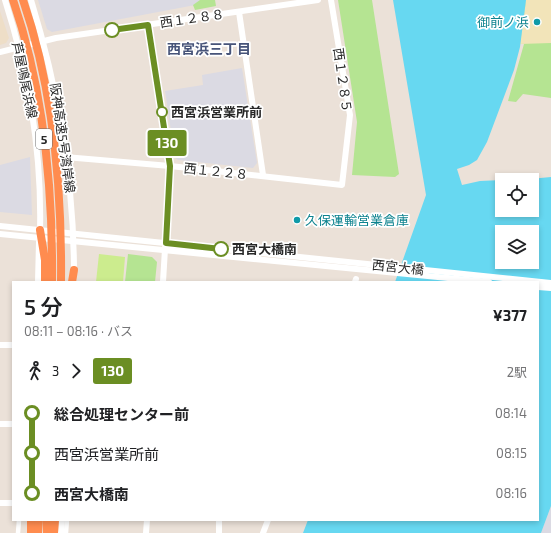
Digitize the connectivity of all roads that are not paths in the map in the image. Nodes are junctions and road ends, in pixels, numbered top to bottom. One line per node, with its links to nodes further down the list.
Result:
1 (5, 0): 10 (street, 芦屋鳴尾浜線)
2 (13, 0): 27 (highway, 阪神高速5号湾岸線 / 5)
3 (23, 0): 28 (highway, 阪神高速5号湾岸線 / 5)
4 (31, 0): 9 (street, 芦屋鳴尾浜線)
5 (318, 0): 7 (street, 西１２８８)
6 (331, 0): 15 (street, 西１２８５)
7 (239, 12): 8 (street, 西１２８８); 14 (street)
8 (148, 25): 9 (street, 西１２８８); 13 (street)
9 (43, 41): 10 (street, 西１２８８); 12 (street, 芦屋鳴尾浜線)
10 (18, 47): 11 (street, 西１２８８); 19 (street, 芦屋鳴尾浜線)
11 (0, 52)
12 (65, 157): 13 (street, 西１２２８); 18 (street, 芦屋鳴尾浜線)
13 (170, 166): 14 (street, 西１２２８); 21 (street)
14 (263, 175): 15 (street, 西１２２８)
15 (342, 185)
16 (0, 226): 19 (street)
17 (0, 234): 19 (street)
18 (73, 234): 19 (street); 20 (street, 芦屋鳴尾浜線); 21 (street)
19 (41, 236): 20 (street); 25 (street, 芦屋鳴尾浜線); 26 (highway)
20 (73, 241): 22 (street); 24 (street, 芦屋鳴尾浜線)
21 (166, 243): 22 (street); 23 (street)
22 (165, 251): 23 (street); 30 (street)
23 (364, 267): 31 (street, 西宮大橋); 32 (street, 西宮大橋)
24 (74, 270): 29 (highway)
25 (38, 281)
26 (45, 281)
27 (52, 281)
28 (61, 281)
29 (73, 281)
30 (163, 281)
31 (481, 281)
32 (528, 281)
33 (539, 282): 34 (street, 西宮大橋)
34 (551, 283)
35 (539, 287): 36 (street)
36 (551, 288)
37 (0, 344): 38 (street)
38 (12, 345)
39 (0, 424): 40 (street)
40 (12, 424)
41 (0, 502): 42 (street)
42 (12, 503)
43 (19, 521): 54 (street)
44 (32, 521): 55 (highway)
45 (39, 521): 56 (highway)
46 (48, 521): 57 (highway)
47 (54, 521): 58 (highway)
48 (54, 521): 59 (street)
49 (62, 521): 60 (street)
50 (67, 521): 61 (street)
51 (147, 521): 62 (street)
52 (219, 521): 63 (street)
53 (268, 521): 64 (street)
54 (18, 533)
55 (31, 533)
56 (38, 533)
57 (47, 533)
58 (54, 533)
59 (58, 533)
60 (61, 533)
61 (66, 533)
62 (146, 533)
63 (219, 533)
64 (263, 533)

